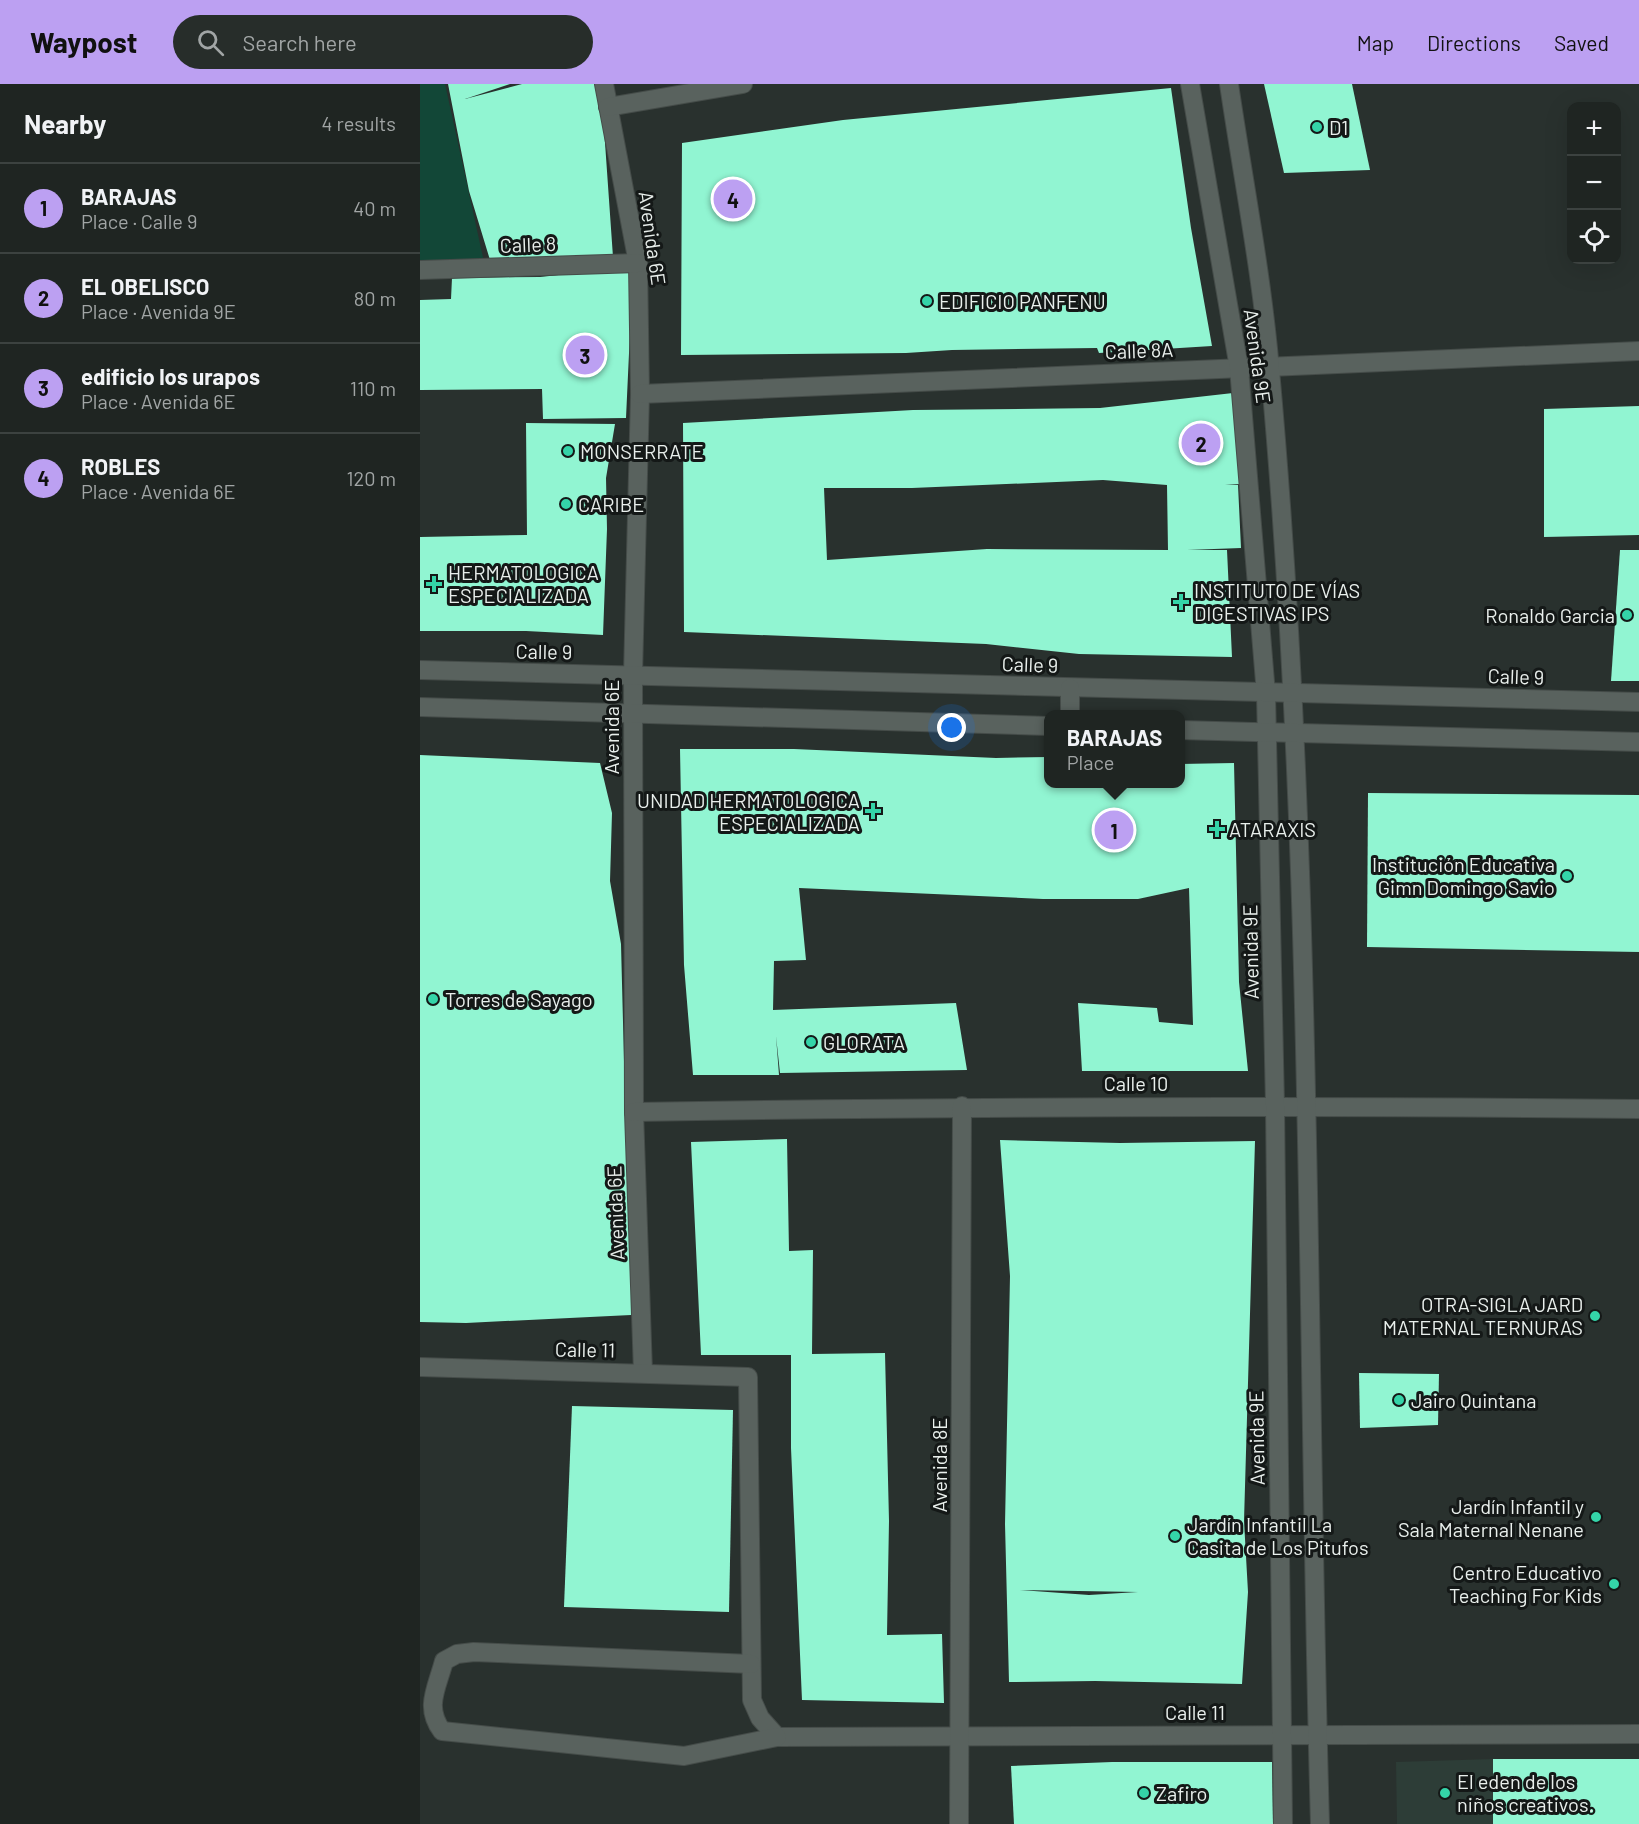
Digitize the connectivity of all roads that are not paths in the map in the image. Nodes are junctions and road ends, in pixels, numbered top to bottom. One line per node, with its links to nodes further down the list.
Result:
1 (604, 84): 5 (street, Avenida 6E)
2 (743, 84): 5 (street)
3 (1190, 84): 10 (street, Avenida 9E)
4 (1229, 84): 9 (street, Avenida 9E)
5 (608, 106): 6 (street, Avenida 6E)
6 (638, 263): 7 (street, Calle 8); 11 (street, Avenida 6E)
7 (420, 270)
8 (1639, 351): 9 (street, Calle 8A)
9 (1270, 366): 10 (street, Calle 8A); 15 (street, Avenida 9E)
10 (1239, 368): 11 (street, Calle 8A); 16 (street, Avenida 9E)
11 (640, 394): 13 (street, Avenida 6E)
12 (420, 670): 13 (street, Calle 9)
13 (633, 675): 14 (street, Calle 9); 20 (street, Avenida 6E)
14 (1070, 688): 16 (street, Calle 9); 19 (street)
15 (1294, 693): 16 (street, Calle 9); 17 (street, Calle 9); 24 (street, Avenida 9E)
16 (1266, 694): 23 (street, Avenida 9E)
17 (1639, 702)
18 (420, 707): 20 (street)
19 (1070, 710)
20 (633, 714): 21 (street); 30 (street, Avenida 6E)
21 (1044, 726)
22 (1185, 730): 23 (street)
23 (1268, 733): 24 (street); 26 (street, Avenida 9E)
24 (1294, 734): 25 (street); 28 (street, Avenida 9E)
25 (1639, 742)
26 (1275, 1105): 27 (street, Calle 10); 28 (street, Calle 10); 34 (street, Avenida 9E)
27 (962, 1106): 30 (street, Calle 10); 37 (street, Avenida 8E)
28 (1307, 1106): 29 (street, Calle 10); 35 (street, Avenida 9E)
29 (1639, 1109)
30 (634, 1112): 32 (street, Avenida 6E)
31 (420, 1367): 32 (street, Calle 11)
32 (643, 1372): 33 (street, Calle 11)
33 (752, 1664): 38 (street); 38 (street, Calle 11)
34 (1281, 1734): 35 (street, Calle 11); 37 (street, Calle 11); 40 (street, Avenida 9E)
35 (1317, 1734): 36 (street, Calle 11); 41 (street, Avenida 9E)
36 (1639, 1734)
37 (961, 1736): 38 (street, Calle 11); 39 (street, Avenida 8E)
38 (777, 1737)
39 (959, 1824)
40 (1283, 1824)
41 (1320, 1824)

